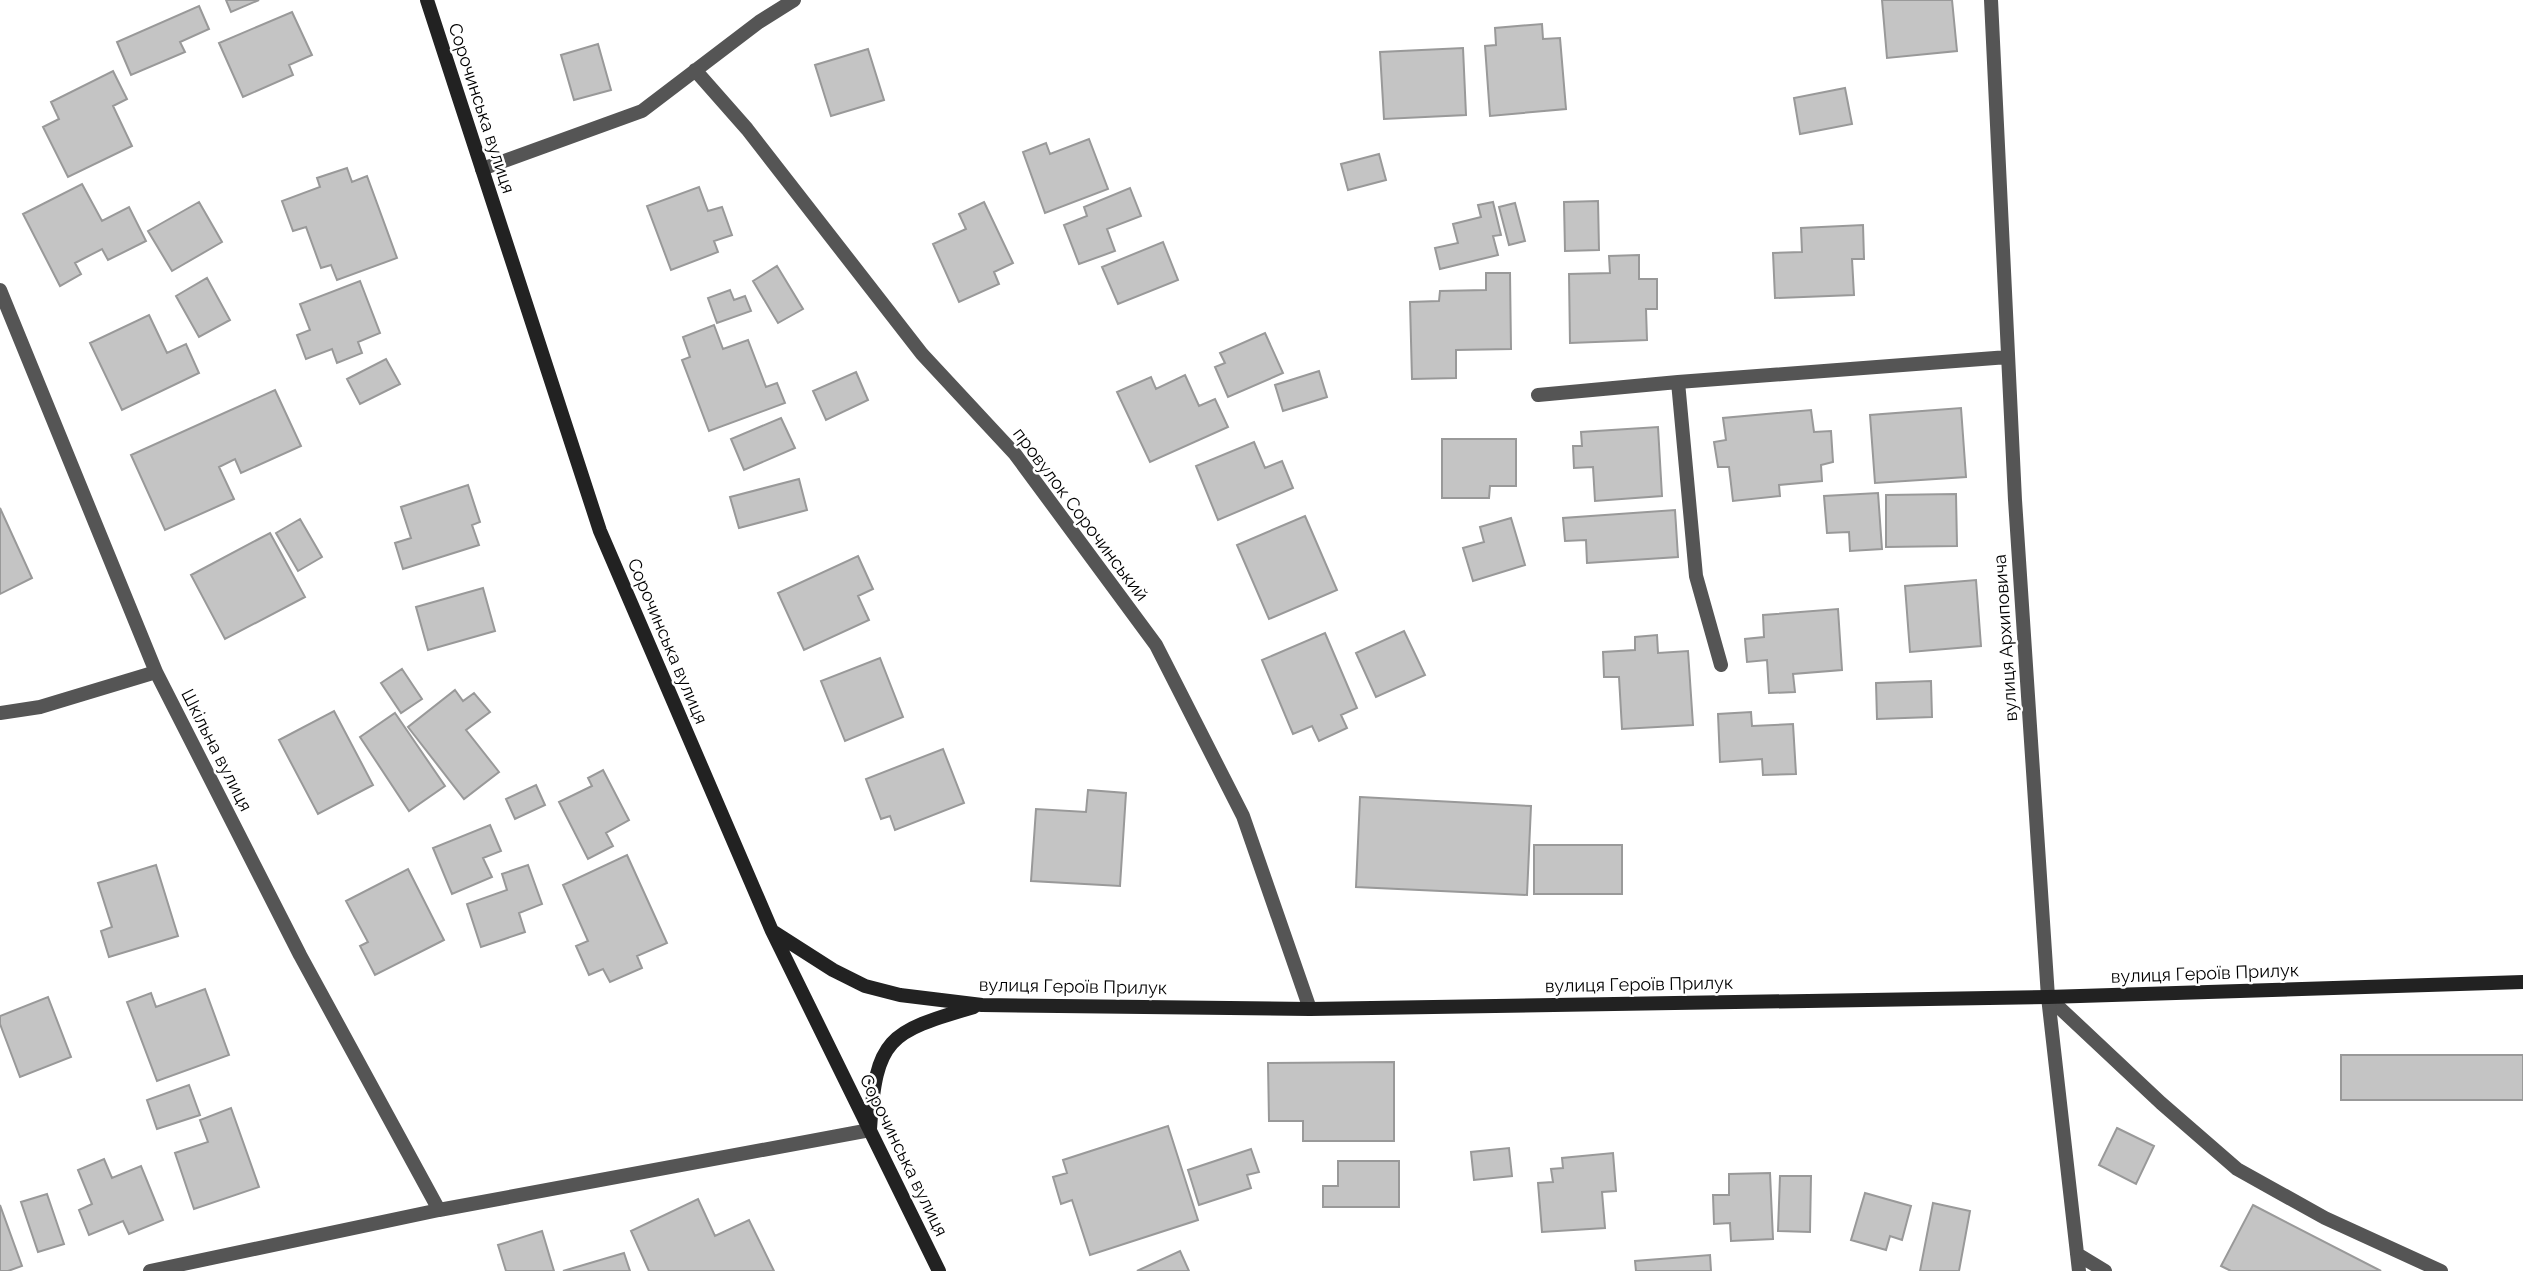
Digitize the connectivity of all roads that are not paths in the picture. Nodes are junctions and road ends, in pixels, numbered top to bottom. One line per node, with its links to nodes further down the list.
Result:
1 (427, 0): 5 (main road, Сорочинська вулиця)
2 (794, 0): 4 (street)
3 (1991, 0): 7 (street, вулиця Архиповича)
4 (695, 70): 5 (street); 17 (street, провулок Сорочинський)
5 (482, 169): 13 (main road, Сорочинська вулиця)
6 (0, 290): 11 (street, Шкільна вулиця)
7 (2008, 357): 8 (street); 15 (street, вулиця Архиповича)
8 (1678, 382): 9 (street); 10 (street)
9 (1538, 395)
10 (1721, 665)
11 (156, 672): 12 (street); 19 (street, Шкільна вулиця)
12 (0, 713)
13 (772, 931): 16 (main road, вулиця Героїв Прилук); 18 (main road, Сорочинська вулиця)
14 (2523, 982): 15 (main road, вулиця Героїв Прилук)
15 (2048, 997): 17 (main road, вулиця Героїв Прилук); 20 (street, вулиця Архиповича); 25 (street)
16 (982, 1005): 17 (main road, вулиця Героїв Прилук); 18 (main road)
17 (1310, 1009)
18 (870, 1130): 19 (street); 22 (main road, Сорочинська вулиця)
19 (439, 1210): 21 (street)
20 (2077, 1254): 23 (street, вулиця Архиповича); 24 (street)
21 (150, 1271)
22 (939, 1271)
23 (2079, 1271)
24 (2105, 1271)
25 (2441, 1271)

